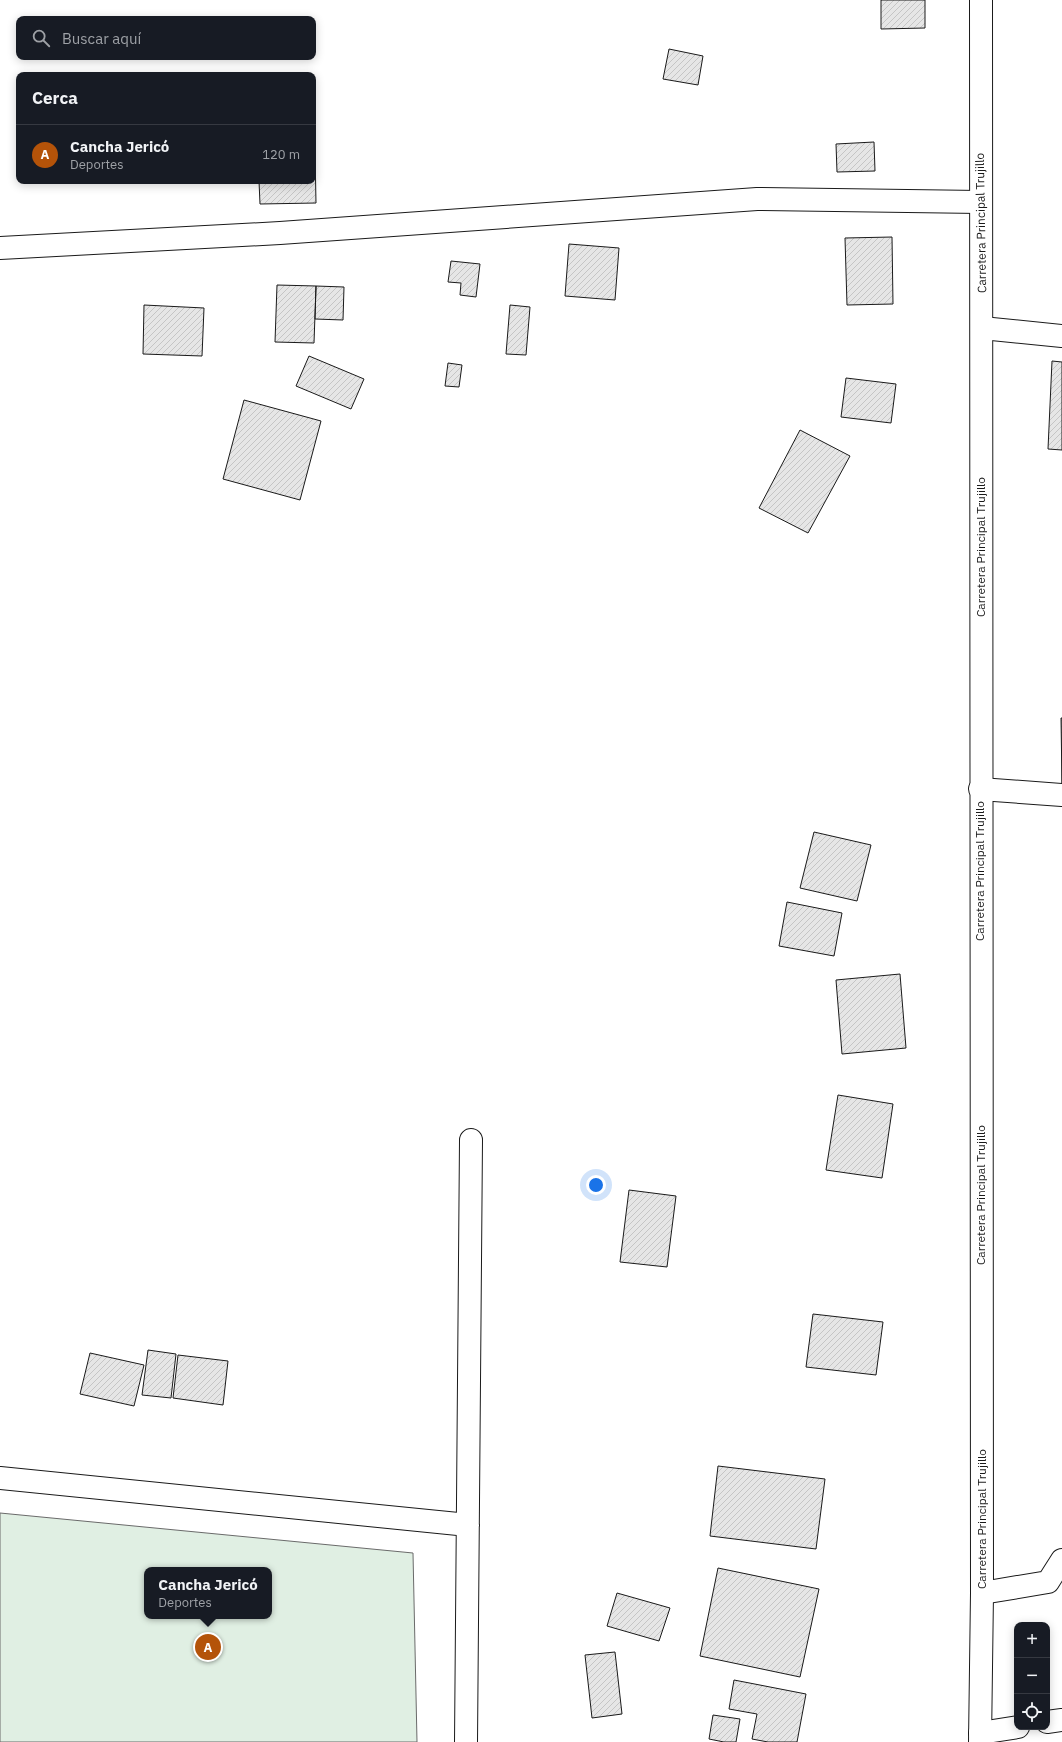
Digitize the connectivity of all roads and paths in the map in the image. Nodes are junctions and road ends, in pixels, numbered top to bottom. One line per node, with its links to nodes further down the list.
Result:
1 (980, 0): 2 (street, Carretera Principal Trujillo)
2 (980, 202): 3 (street); 4 (street, Carretera Principal Trujillo)
3 (0, 248)
4 (982, 328): 5 (street); 6 (street, Carretera Principal Trujillo)
5 (1062, 336)
6 (980, 789): 7 (street); 12 (street, Carretera Principal Trujillo)
7 (1062, 795)
8 (471, 1140): 10 (street)
9 (0, 1478): 10 (street)
10 (468, 1525): 17 (street)
11 (1062, 1560): 12 (street)
12 (982, 1593): 16 (street, Carretera Principal Trujillo)
13 (1062, 1720): 14 (street)
14 (1050, 1722)
15 (1014, 1728): 16 (street)
16 (980, 1738)
17 (466, 1742)

